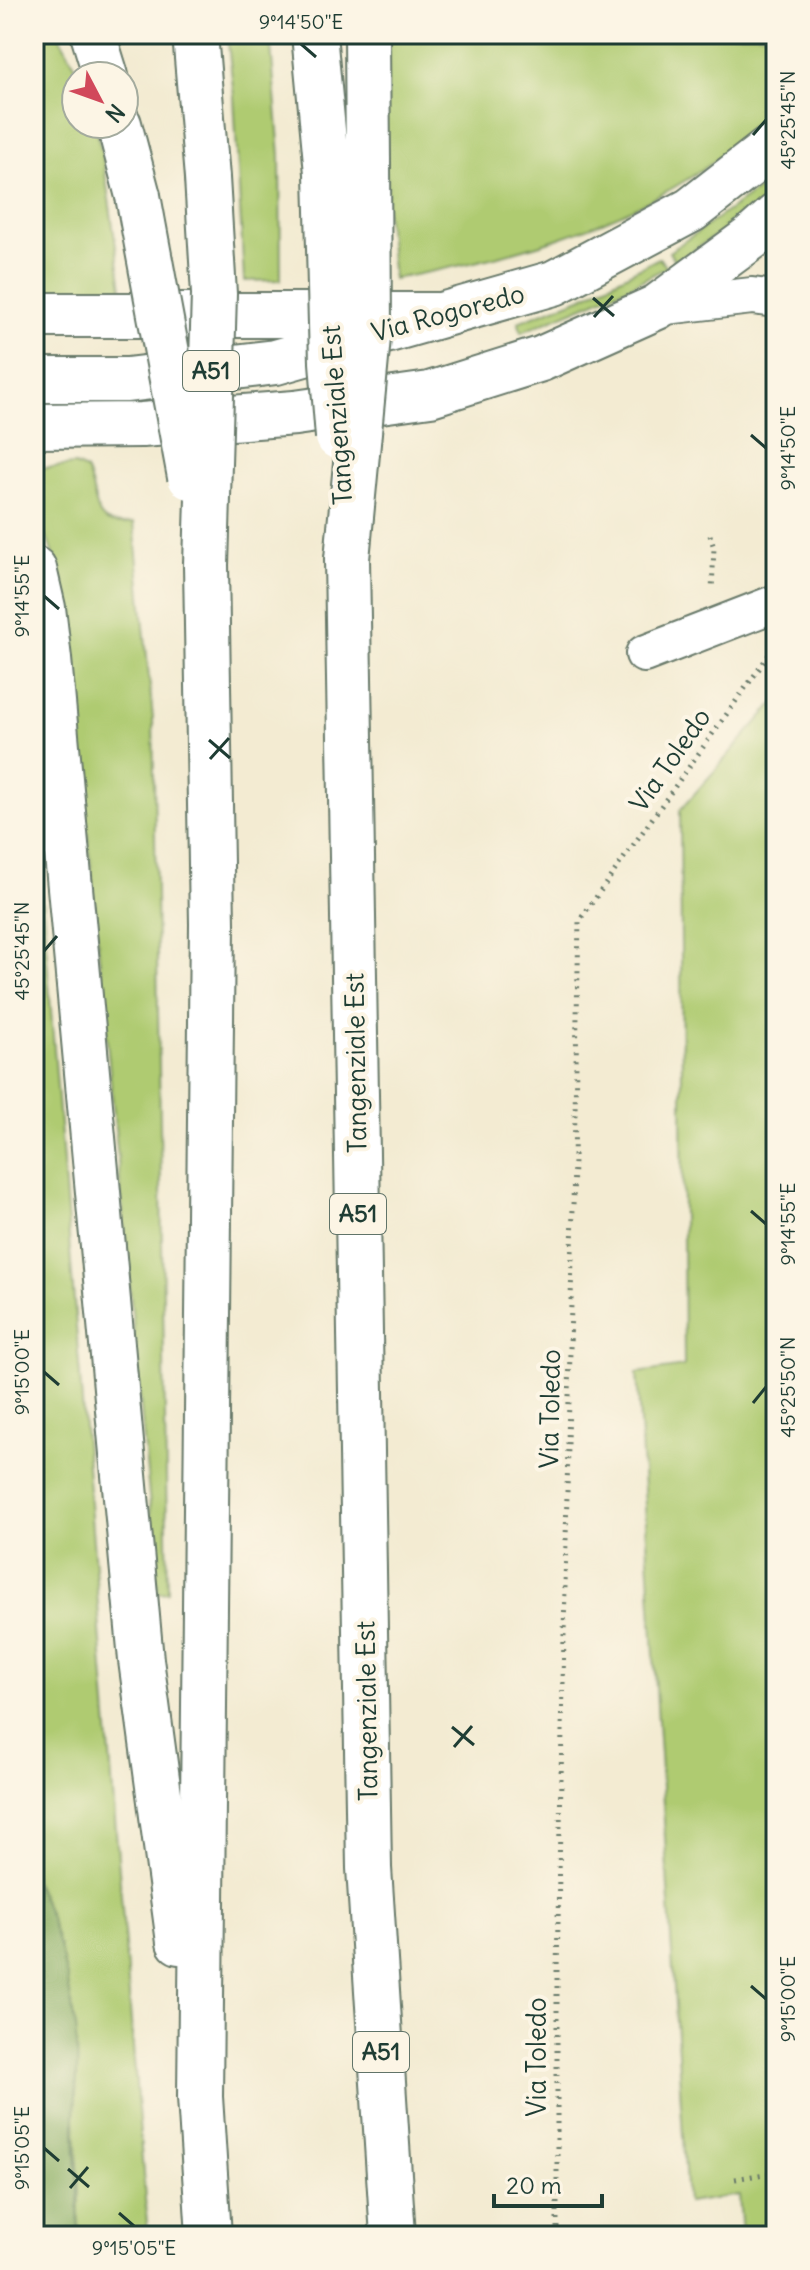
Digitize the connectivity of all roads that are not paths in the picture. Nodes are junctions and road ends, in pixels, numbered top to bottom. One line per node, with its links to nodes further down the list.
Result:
1 (195, 34): 14 (main road, A51, bridge)
2 (314, 34): 6 (main road, Tangenziale Est / A51)
3 (367, 34): 6 (main road)
4 (123, 140): 14 (main road, bridge)
5 (776, 144): 11 (main road, Via Rogoredo)
6 (347, 167): 20 (main road, Tangenziale Est / A51, bridge)
7 (768, 228): 9 (main road)
8 (776, 299): 9 (street)
9 (657, 307): 13 (main road)
10 (34, 315): 11 (main road)
11 (436, 315): 12 (main road, Via Rogoredo)
12 (34, 380)
13 (34, 426)
14 (206, 565): 18 (main road, A51)
15 (34, 569): 18 (main road)
16 (776, 603): 17 (street)
17 (644, 654)
18 (200, 2097): 19 (main road, A51)
19 (209, 2236)
20 (393, 2236)

